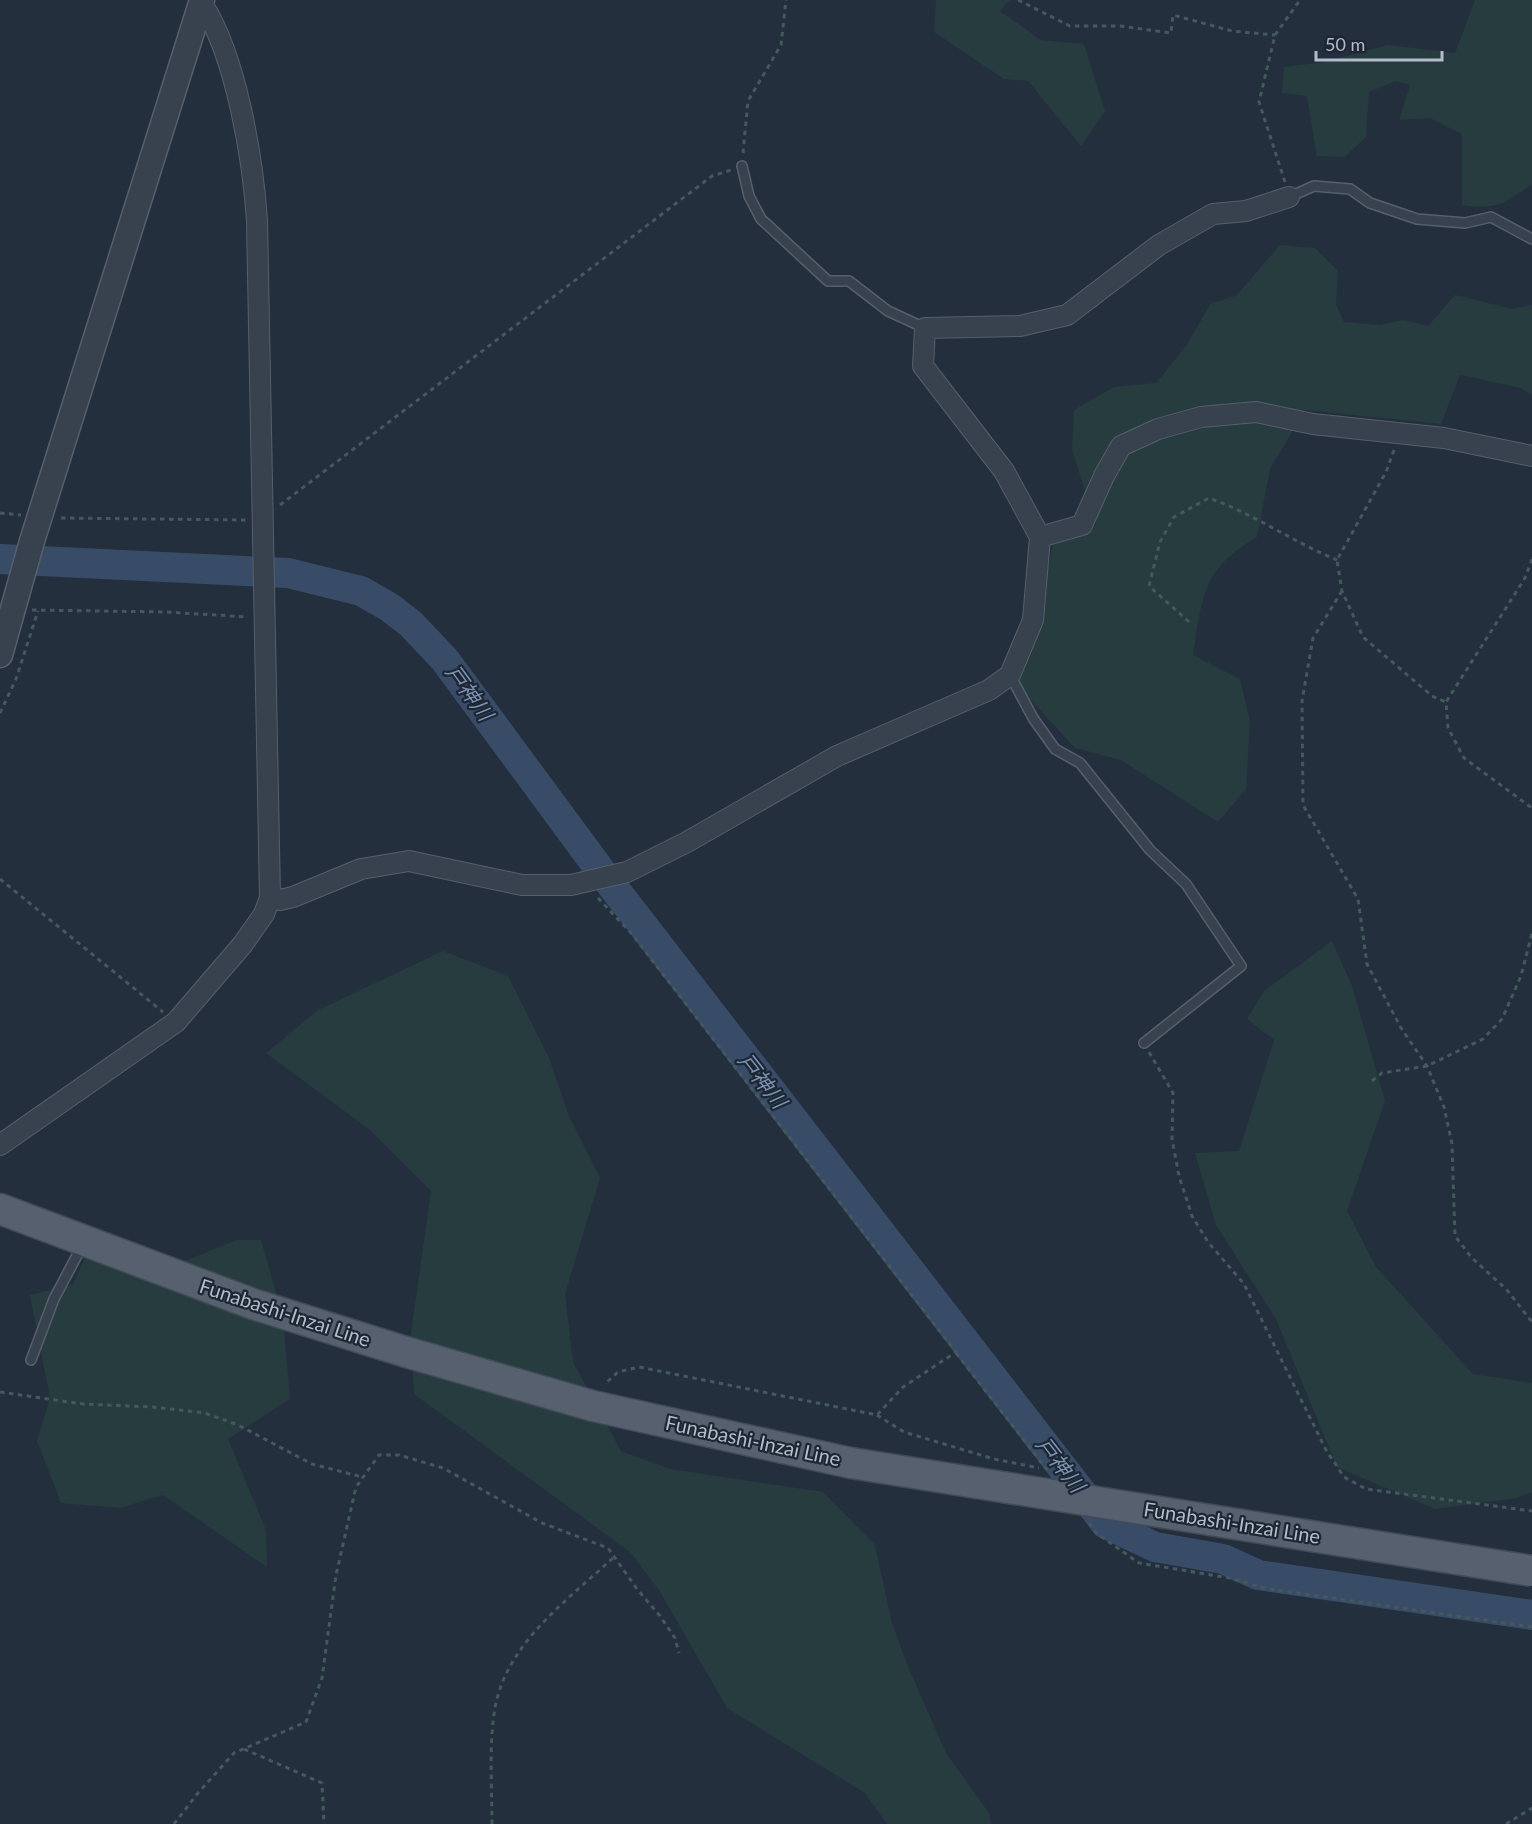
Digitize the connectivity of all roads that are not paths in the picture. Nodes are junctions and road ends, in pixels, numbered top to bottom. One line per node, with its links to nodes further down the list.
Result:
1 (201, 1): 8 (street); 10 (street)
2 (742, 166): 5 (lane)
3 (1289, 197): 4 (lane); 5 (street)
4 (1532, 239)
5 (925, 328): 7 (street)
6 (1532, 456): 7 (street)
7 (1040, 537): 9 (street)
8 (0, 655)
9 (1010, 675): 10 (street); 11 (lane)
10 (270, 898): 12 (street)
11 (1144, 1043)
12 (0, 1145)
13 (0, 1209): 14 (main road, Funabashi-Inzai Line)
14 (84, 1242): 15 (lane); 16 (main road, Funabashi-Inzai Line, bridge)
15 (31, 1360)
16 (1532, 1571)

